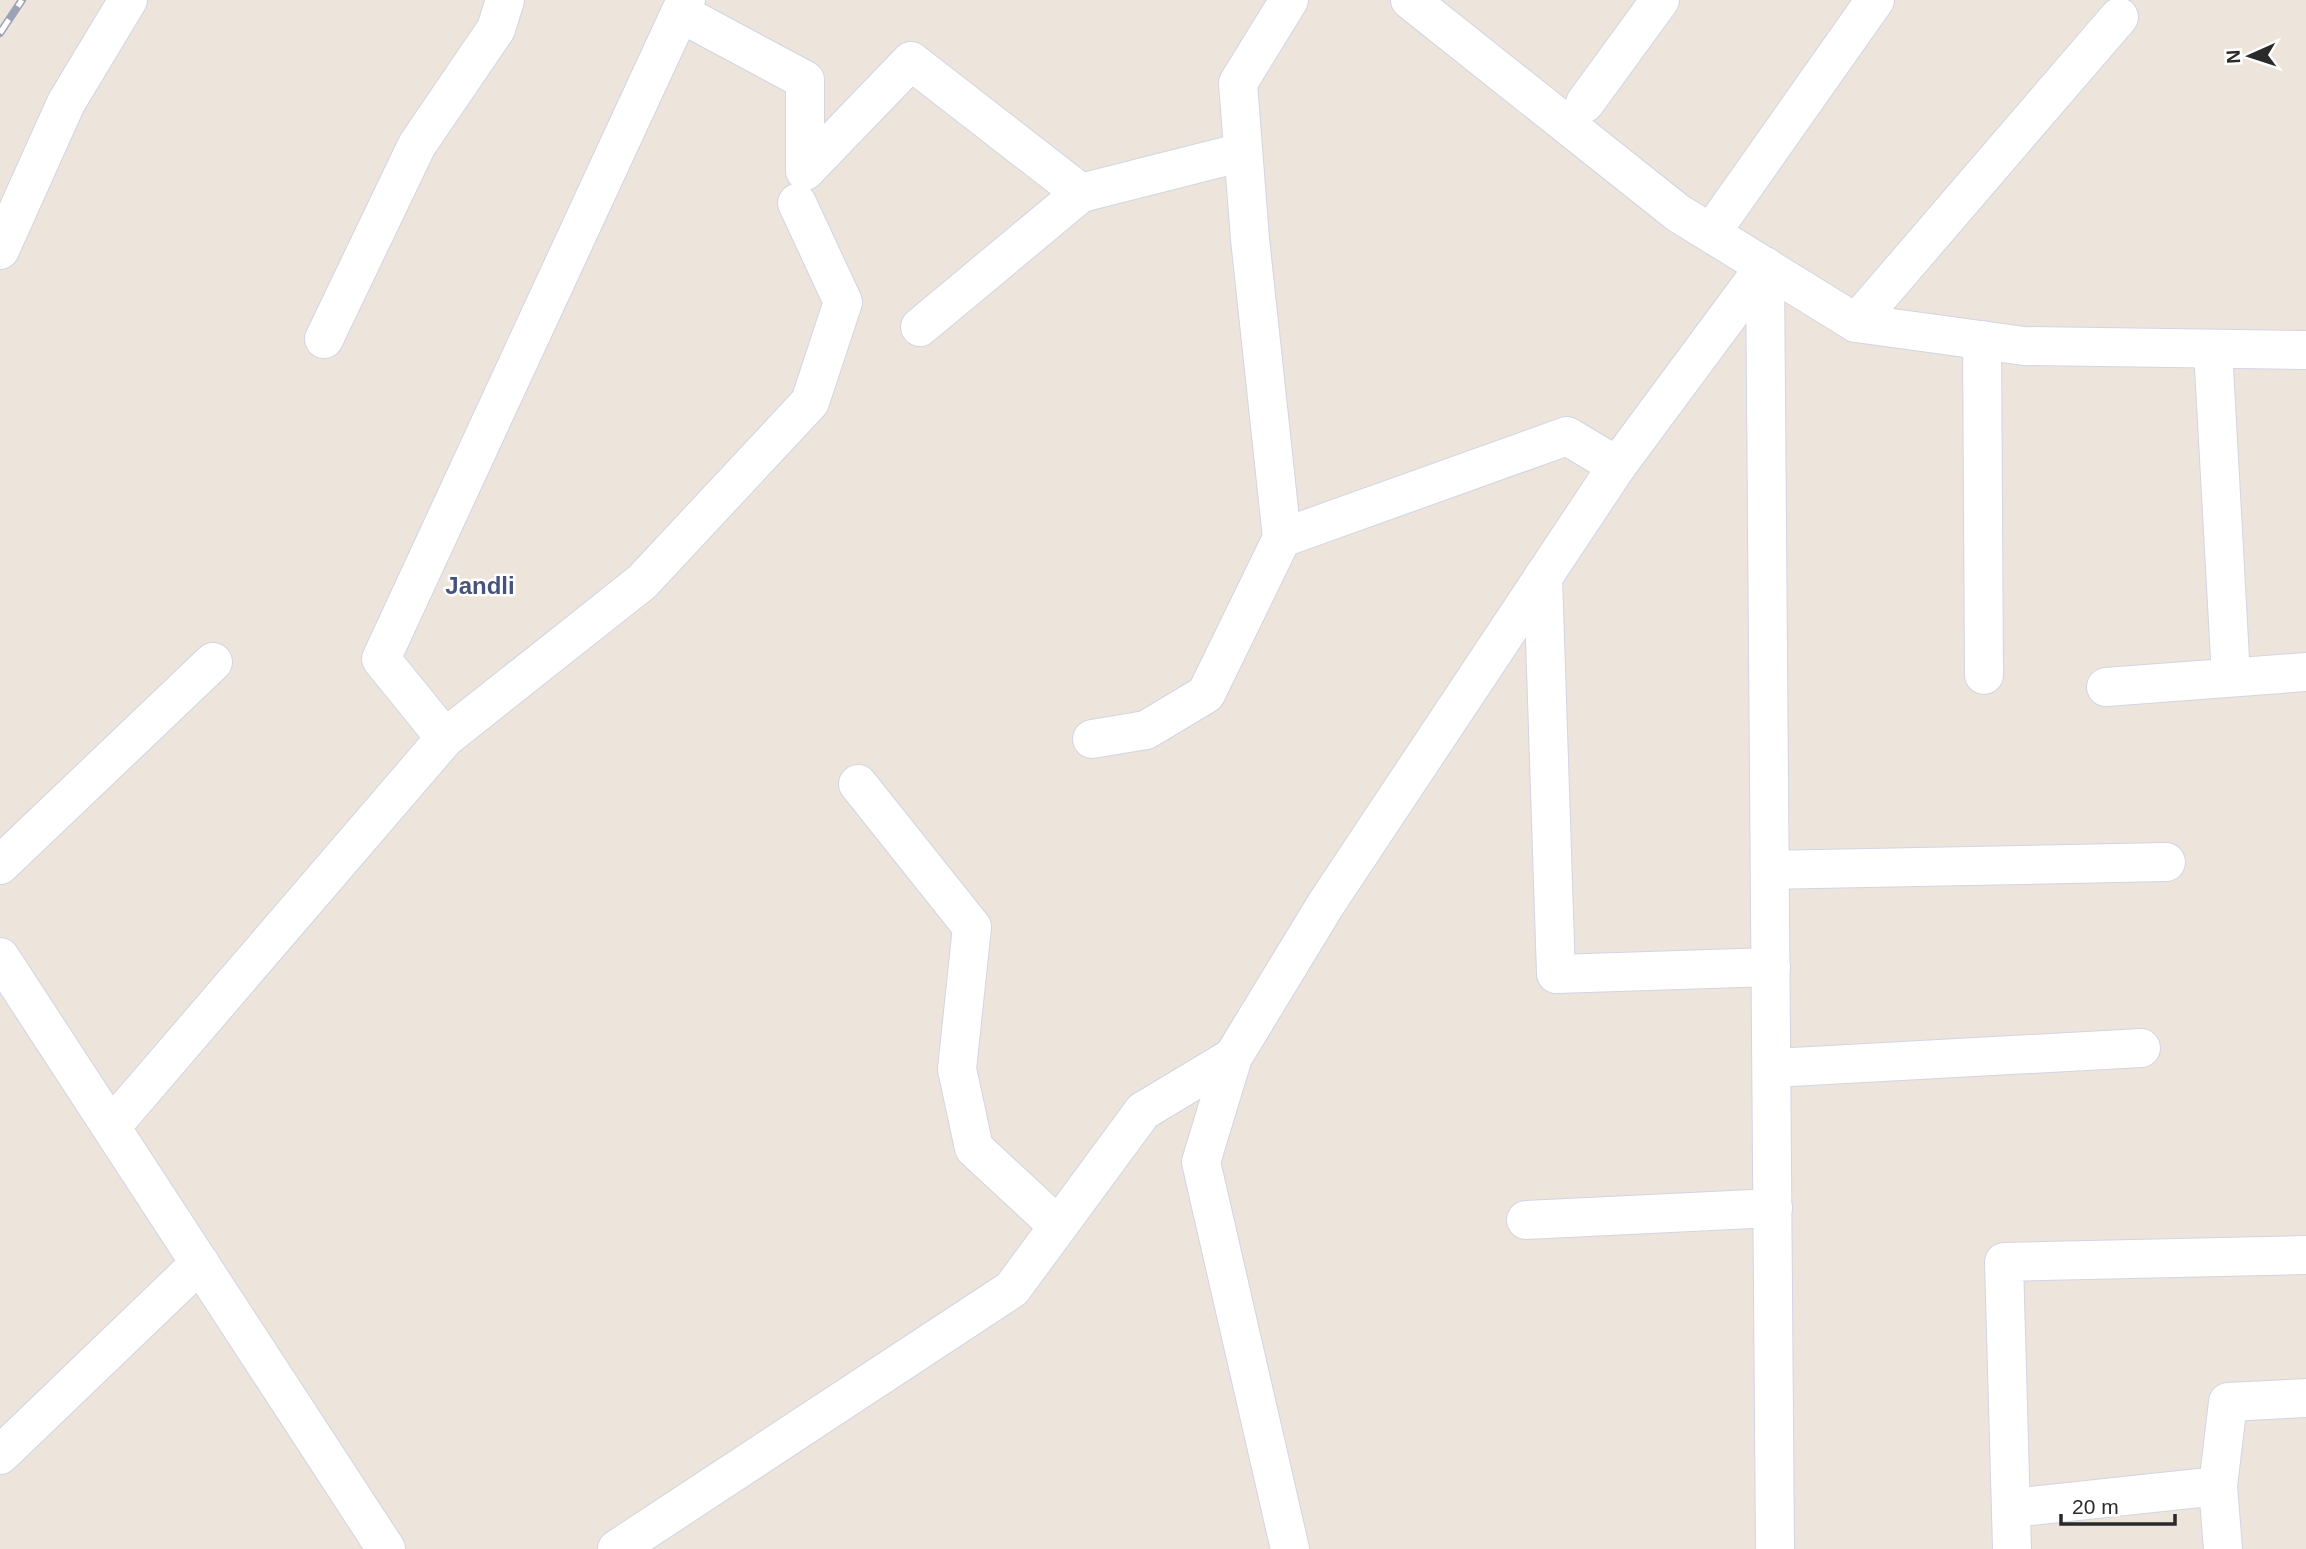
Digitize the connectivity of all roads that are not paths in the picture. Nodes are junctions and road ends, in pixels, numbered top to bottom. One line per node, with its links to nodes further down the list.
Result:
1 (128, 0): 14 (street)
2 (505, 0): 18 (street)
3 (1289, 0): 10 (street)
4 (1410, 0): 13 (street)
5 (1660, 0): 9 (street)
6 (1875, 0): 13 (street)
7 (683, 6): 11 (street); 30 (street)
8 (2119, 17): 16 (street)
9 (1585, 103)
10 (1243, 152): 11 (street); 23 (street)
11 (1081, 193): 17 (street)
12 (797, 203): 30 (street)
13 (1712, 233): 15 (street)
14 (0, 250)
15 (1765, 266): 16 (street); 22 (street); 35 (street)
16 (1856, 323): 19 (street)
17 (920, 327)
18 (324, 339)
19 (1982, 341): 20 (street); 27 (street)
20 (2213, 349): 21 (street); 28 (street)
21 (2306, 349)
22 (1617, 466): 23 (street); 24 (street)
23 (1282, 538): 31 (street)
24 (1543, 578): 37 (street); 39 (street)
25 (213, 662): 34 (street)
26 (2306, 672): 28 (street)
27 (1984, 676)
28 (2231, 677): 29 (street)
29 (2106, 687)
30 (445, 738): 41 (street)
31 (1092, 739)
32 (858, 784): 44 (street)
33 (2166, 862): 35 (street)
34 (0, 866)
35 (1770, 870): 37 (street)
36 (0, 957): 41 (street)
37 (1771, 967): 40 (street)
38 (2141, 1048): 40 (street)
39 (1233, 1056): 44 (street); 53 (street)
40 (1772, 1068): 42 (street)
41 (111, 1127): 46 (street)
42 (1773, 1208): 43 (street); 54 (street)
43 (1527, 1220)
44 (1058, 1226): 52 (street)
45 (2306, 1255): 50 (street)
46 (200, 1263): 48 (street); 51 (street)
47 (2306, 1398): 49 (street)
48 (0, 1455)
49 (2218, 1486): 50 (street); 56 (street)
50 (2011, 1507): 55 (street)
51 (377, 1546)
52 (617, 1549)
53 (1290, 1549)
54 (1775, 1549)
55 (2012, 1549)
56 (2223, 1549)

